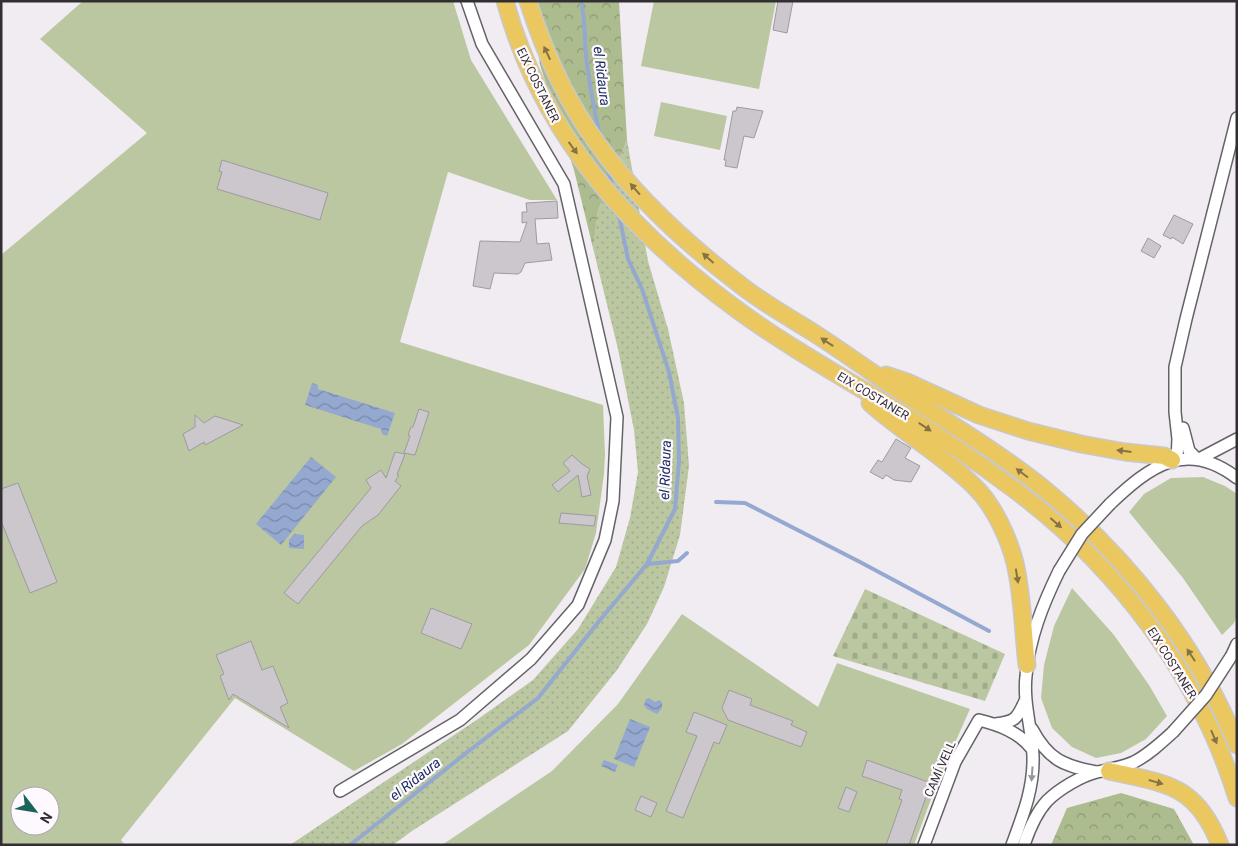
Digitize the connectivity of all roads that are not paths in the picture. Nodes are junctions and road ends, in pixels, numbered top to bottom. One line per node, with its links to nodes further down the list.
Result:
1 (467, 1): 20 (street)
2 (505, 1): 6 (highway, EIX COSTANER, one-way to 6)
3 (528, 1): 5 (highway, EIX COSTANER, one-way to 3)
4 (1237, 118): 7 (street)
5 (868, 368): 10 (highway, one-way to 5); 17 (highway, EIX COSTANER, one-way to 5)
6 (838, 376): 13 (highway, one-way to 13); 21 (highway, EIX COSTANER, one-way to 21)
7 (1175, 392): 9 (street); 10 (street)
8 (1237, 439): 9 (street)
9 (1198, 459): 10 (street); 11 (street)
10 (1174, 460): 13 (street, bridge)
11 (1237, 478)
12 (1237, 644): 19 (street, bridge)
13 (1027, 666): 14 (street)
14 (1026, 700): 15 (street, CAMÍ VELL); 16 (street)
15 (994, 724): 18 (street); 22 (street, CAMÍ VELL)
16 (1030, 726): 18 (street); 19 (street)
17 (1237, 745)
18 (1032, 749): 23 (street, one-way to 23)
19 (1103, 772): 24 (street); 25 (highway, one-way to 25)
20 (340, 791)
21 (1237, 798)
22 (924, 845)
23 (1012, 845)
24 (1024, 845)
25 (1220, 845)

